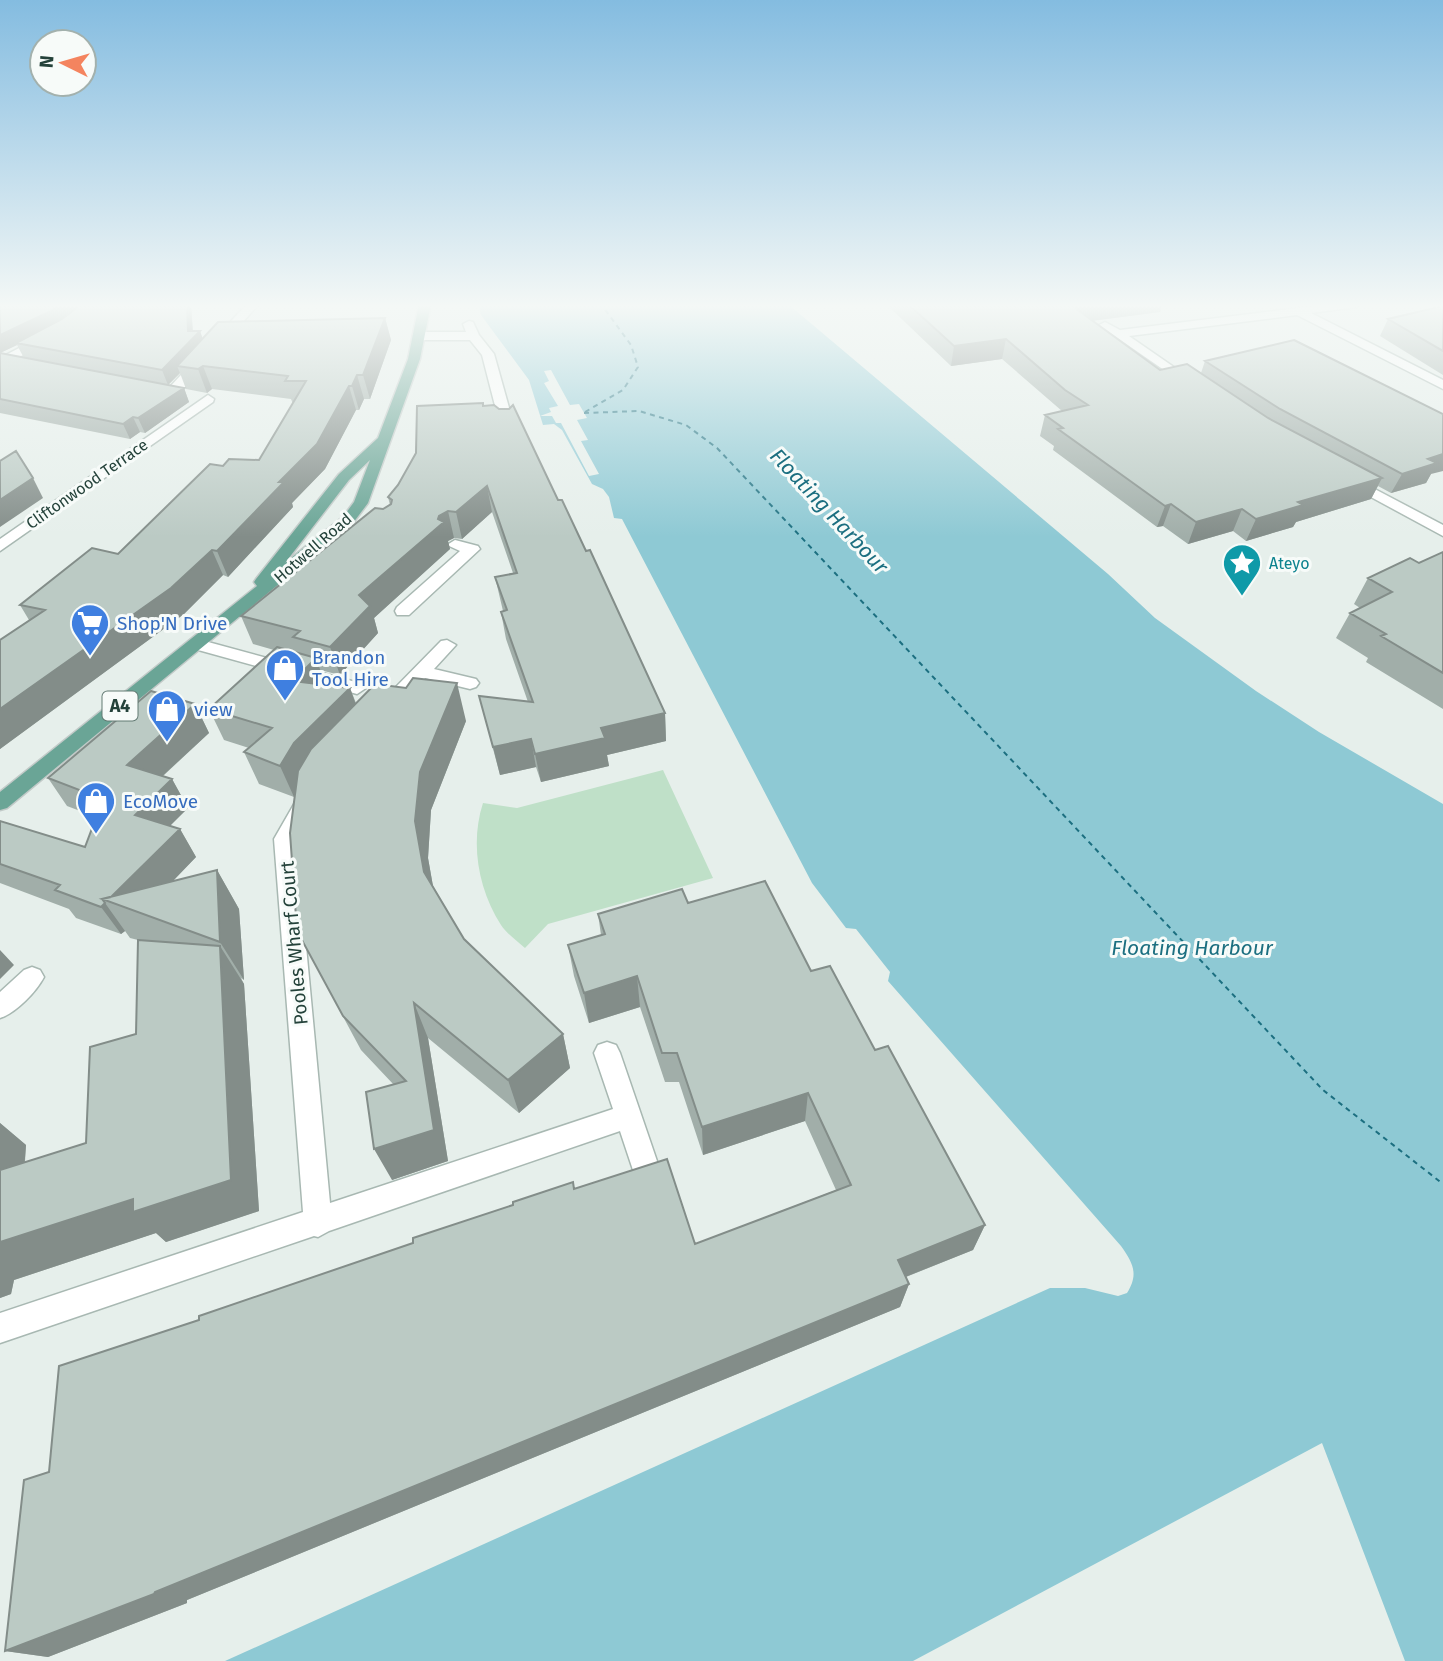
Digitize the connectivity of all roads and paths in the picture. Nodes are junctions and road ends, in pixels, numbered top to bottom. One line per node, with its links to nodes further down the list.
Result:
1 (175, 382): 13 (street, Cliftonwood Terrace)
2 (405, 382): 7 (main road, Hotwell Road / A4)
3 (495, 382): 6 (street)
4 (1188, 382): 5 (street)
5 (1201, 390)
6 (508, 429)
7 (384, 437): 9 (main road, Hotwell Road / A4); 14 (main road, Hotwell Road / A4)
8 (1335, 471): 11 (street)
9 (348, 520): 10 (street); 14 (main road, Hotwell Road / A4)
10 (368, 525)
11 (1443, 531)
12 (455, 545): 15 (street)
13 (0, 546)
14 (241, 610): 16 (main road, Hotwell Road / A4)
15 (403, 611)
16 (197, 644): 20 (street); 21 (main road, Hotwell Road / A4)
17 (447, 645): 18 (street)
18 (422, 671): 19 (street); 23 (street)
19 (470, 683)
20 (357, 688)
21 (136, 692): 22 (street); 25 (main road, Hotwell Road / A4)
22 (162, 700)
23 (384, 711)
24 (316, 781): 31 (street, Pooles Wharf Court)
25 (0, 803)
26 (32, 976): 27 (street)
27 (0, 1008)
28 (607, 1054): 29 (street)
29 (628, 1116): 30 (street); 31 (street)
30 (645, 1167)
31 (318, 1223): 32 (street)
32 (0, 1328)

